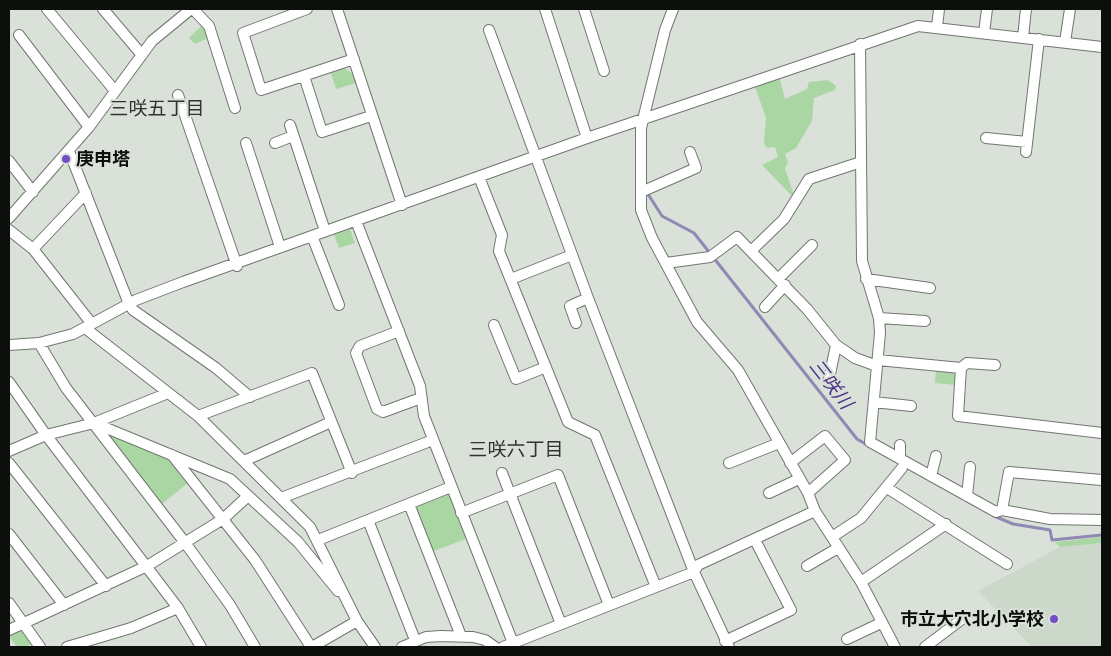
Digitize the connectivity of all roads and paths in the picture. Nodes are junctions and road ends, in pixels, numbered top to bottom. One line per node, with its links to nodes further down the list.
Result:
1 (47, 9): 26 (street)
2 (103, 9): 22 (street)
3 (192, 9): 22 (street); 28 (street)
4 (307, 9): 25 (street)
5 (337, 9): 23 (street)
6 (545, 9): 34 (street)
7 (584, 9): 24 (street)
8 (673, 9): 30 (street)
9 (940, 9): 13 (street)
10 (987, 9): 15 (street)
11 (1026, 9): 17 (street)
12 (1070, 9): 19 (street)
13 (937, 26): 15 (street); 20 (street)
14 (488, 30): 40 (street)
15 (984, 33): 17 (street)
16 (19, 35): 32 (street)
17 (1023, 37): 18 (street)
18 (1039, 39): 19 (street); 35 (street)
19 (1065, 42): 21 (street)
20 (860, 44): 30 (street); 42 (street)
21 (1102, 47)
22 (142, 55): 26 (street)
23 (354, 59): 25 (street); 29 (street)
24 (604, 71)
25 (304, 76): 29 (street)
26 (115, 91): 32 (street)
27 (178, 95): 59 (street)
28 (235, 108)
29 (371, 116): 47 (street)
30 (643, 119): 34 (street); 45 (street)
31 (290, 125): 33 (street)
32 (90, 127): 38 (street)
33 (294, 136): 37 (street); 51 (street)
34 (587, 138): 40 (street)
35 (986, 138)
36 (246, 143): 54 (street)
37 (275, 143)
38 (68, 151): 44 (street); 46 (street)
39 (690, 152): 45 (street)
40 (535, 157): 43 (street); 57 (street)
41 (9, 161): 44 (street)
42 (861, 162): 56 (street); 61 (street)
43 (479, 177): 47 (street); 60 (street)
44 (33, 192): 48 (street)
45 (641, 192): 58 (street)
46 (86, 193): 55 (street); 65 (street)
47 (402, 205): 49 (street)
48 (9, 218)
49 (356, 221): 51 (street); 73 (street)
50 (9, 230): 55 (street)
51 (325, 231): 52 (street)
52 (312, 236): 54 (street); 66 (street)
53 (812, 245): 62 (street)
54 (280, 247): 59 (street)
55 (33, 249): 72 (street)
56 (751, 251): 58 (street); 62 (street)
57 (572, 255): 60 (street); 64 (street)
58 (666, 263): 95 (street)
59 (236, 264): 65 (street)
60 (510, 279): 79 (street)
61 (866, 279): 63 (street); 68 (street)
62 (782, 282): 67 (street); 76 (street)
63 (930, 288)
64 (588, 298): 70 (street); 137 (street)
65 (129, 304): 72 (street); 85 (street)
66 (339, 305)
67 (764, 307)
68 (878, 318): 69 (street); 77 (street)
69 (925, 321)
70 (576, 323)
71 (494, 325): 79 (street)
72 (88, 326): 74 (street); 84 (street)
73 (399, 331): 86 (street); 86 (street)
74 (39, 343): 75 (street); 91 (street)
75 (9, 344)
76 (836, 345): 77 (street); 81 (street)
77 (877, 363): 80 (street); 87 (street)
78 (995, 365): 80 (street)
79 (546, 367): 140 (street)
80 (961, 368): 92 (street)
81 (829, 379)
82 (9, 382): 83 (street)
83 (12, 392): 93 (street)
84 (168, 393): 89 (street); 91 (street)
85 (250, 397): 89 (street); 90 (street)
86 (421, 398): 94 (street)
87 (874, 402): 88 (street); 104 (street)
88 (911, 406)
89 (198, 416): 100 (street)
90 (331, 422): 100 (street); 106 (street)
91 (94, 423): 93 (street); 98 (street); 131 (street)
92 (1102, 432)
93 (46, 435): 97 (street); 135 (street)
94 (433, 440): 106 (street); 111 (street)
95 (779, 443): 101 (street); 103 (street)
96 (900, 445): 104 (street)
97 (9, 451)
98 (170, 452): 116 (street); 123 (street)
99 (936, 456): 108 (street)
100 (244, 461): 118 (street)
101 (729, 462)
102 (9, 463): 139 (street)
103 (790, 463): 109 (street); 115 (street)
104 (903, 464): 108 (street); 112 (street)
105 (970, 467): 117 (street)
106 (352, 472): 118 (street)
107 (502, 473): 113 (street)
108 (932, 476): 117 (street)
109 (799, 479): 114 (street); 115 (street)
110 (1102, 480): 120 (street)
111 (451, 487): 119 (street); 122 (street)
112 (887, 488): 126 (street); 128 (street)
113 (510, 493): 122 (street); 144 (street); 150 (street)
114 (769, 493)
115 (808, 493): 121 (street)
116 (248, 496): 123 (street); 133 (street)
117 (967, 496): 120 (street)
118 (282, 498): 130 (street)
119 (409, 504): 124 (street); 152 (street)
120 (1002, 510): 125 (street)
121 (815, 511): 128 (street); 129 (street)
122 (461, 513): 156 (street)
123 (223, 519): 131 (street); 161 (street)
124 (368, 520): 130 (street); 154 (street)
125 (1102, 520)
126 (946, 524): 134 (street); 138 (street)
127 (9, 534): 143 (street)
128 (832, 537): 132 (street)
129 (754, 540): 137 (street); 155 (street)
130 (318, 542): 133 (street); 141 (street)
131 (186, 544): 135 (street); 160 (street)
132 (838, 548): 136 (street); 138 (street)
133 (303, 550): 141 (street)
134 (1007, 564)
135 (147, 566): 139 (street); 145 (street)
136 (807, 566)
137 (694, 572): 140 (street); 155 (street)
138 (860, 582): 149 (street)
139 (106, 586): 143 (street)
140 (656, 587): 144 (street)
141 (346, 600): 147 (street)
142 (9, 602): 148 (street)
143 (64, 605): 148 (street)
144 (609, 605): 150 (street)
145 (178, 608): 158 (street); 159 (street)
146 (962, 619): 166 (street)
147 (357, 621): 161 (street); 162 (street)
148 (24, 622): 151 (street); 157 (street)
149 (881, 623): 153 (street); 165 (street)
150 (561, 624): 156 (street)
151 (9, 630)
152 (461, 636): 154 (street); 164 (street)
153 (848, 639)
154 (415, 640): 163 (street)
155 (727, 644)
156 (508, 645)
157 (40, 647)
158 (67, 647)
159 (202, 647)
160 (255, 647)
161 (311, 647)
162 (375, 647)
163 (402, 647)
164 (495, 647)
165 (895, 647)
166 (925, 647)

